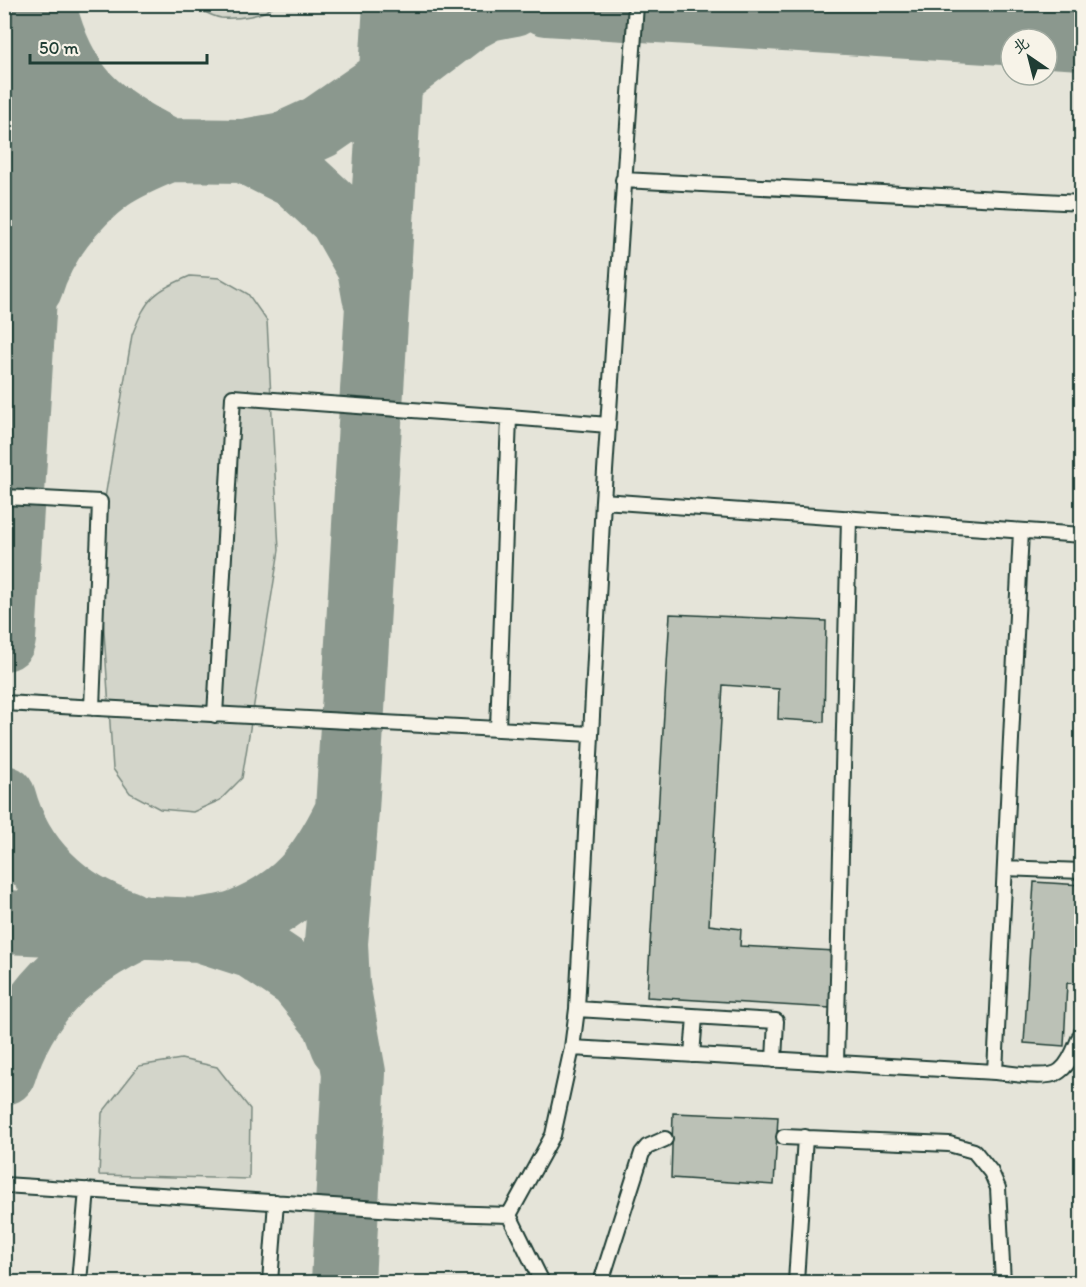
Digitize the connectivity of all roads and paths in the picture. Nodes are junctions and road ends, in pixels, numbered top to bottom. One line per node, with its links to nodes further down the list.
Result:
1 (636, 4): 2 (lane)
2 (623, 180): 3 (lane); 5 (lane)
3 (1082, 203)
4 (509, 417): 5 (lane); 13 (lane); 14 (lane)
5 (608, 425): 7 (lane)
6 (4, 496): 12 (lane)
7 (603, 501): 8 (lane); 15 (lane)
8 (849, 518): 9 (lane); 24 (lane)
9 (1021, 531): 10 (lane); 16 (lane)
10 (1082, 535)
11 (4, 703): 12 (lane)
12 (92, 708): 13 (lane)
13 (215, 715): 14 (lane)
14 (498, 729): 15 (lane)
15 (591, 734): 18 (lane)
16 (1005, 868): 17 (lane); 25 (lane)
17 (1082, 871)
18 (577, 1010): 19 (lane); 21 (lane)
19 (695, 1017): 22 (lane); 23 (lane)
20 (1082, 1032): 25 (lane)
21 (572, 1048): 22 (lane); 32 (lane)
22 (692, 1055): 23 (lane)
23 (774, 1060): 24 (lane)
24 (836, 1063): 25 (lane)
25 (995, 1072)
26 (784, 1137): 27 (lane)
27 (806, 1137): 37 (lane); 38 (lane)
28 (665, 1139): 36 (lane)
29 (4, 1185): 30 (lane)
30 (87, 1190): 31 (lane); 33 (lane)
31 (276, 1202): 32 (lane); 34 (lane)
32 (509, 1215): 35 (lane)
33 (79, 1282)
34 (270, 1282)
35 (542, 1282)
36 (600, 1282)
37 (796, 1282)
38 (1003, 1282)

